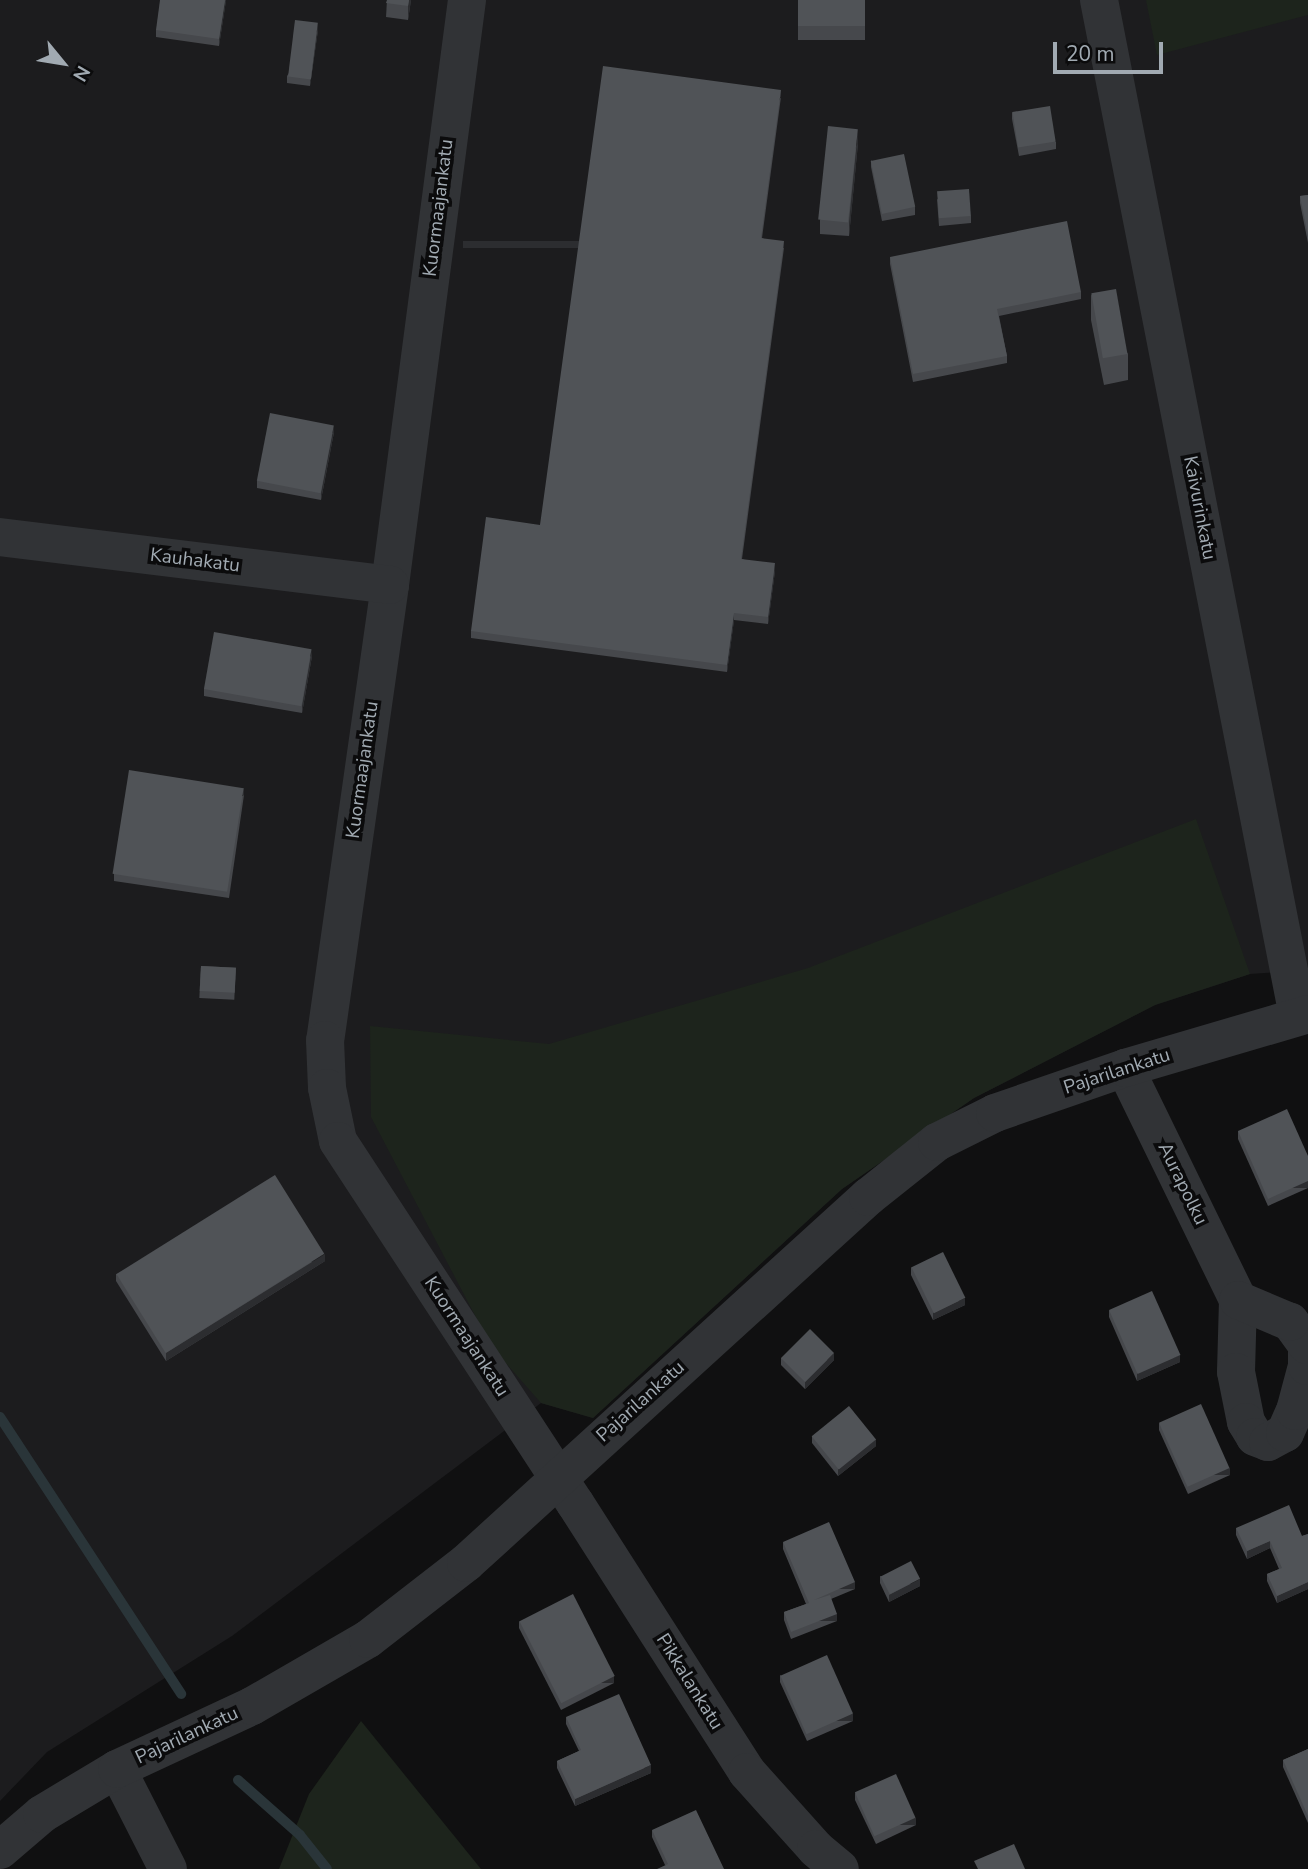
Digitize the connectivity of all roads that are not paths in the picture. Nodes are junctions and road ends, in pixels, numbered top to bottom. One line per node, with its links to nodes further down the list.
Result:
1 (467, 0): 4 (street, Kuormaajankatu)
2 (1099, 0): 5 (street, Kaivurinkatu)
3 (0, 537): 4 (street, Kauhakatu)
4 (390, 585): 8 (street, Kuormaajankatu)
5 (1303, 1015): 6 (street, Pajarilankatu)
6 (1125, 1068): 7 (street, Aurapolku); 8 (street, Pajarilankatu)
7 (1238, 1300)
8 (557, 1478): 9 (street, Pajarilankatu); 12 (street, Pikkalankatu)
9 (117, 1769): 10 (street, Pajarilankatu); 11 (street)
10 (0, 1850)
11 (167, 1869)
12 (840, 1869)

